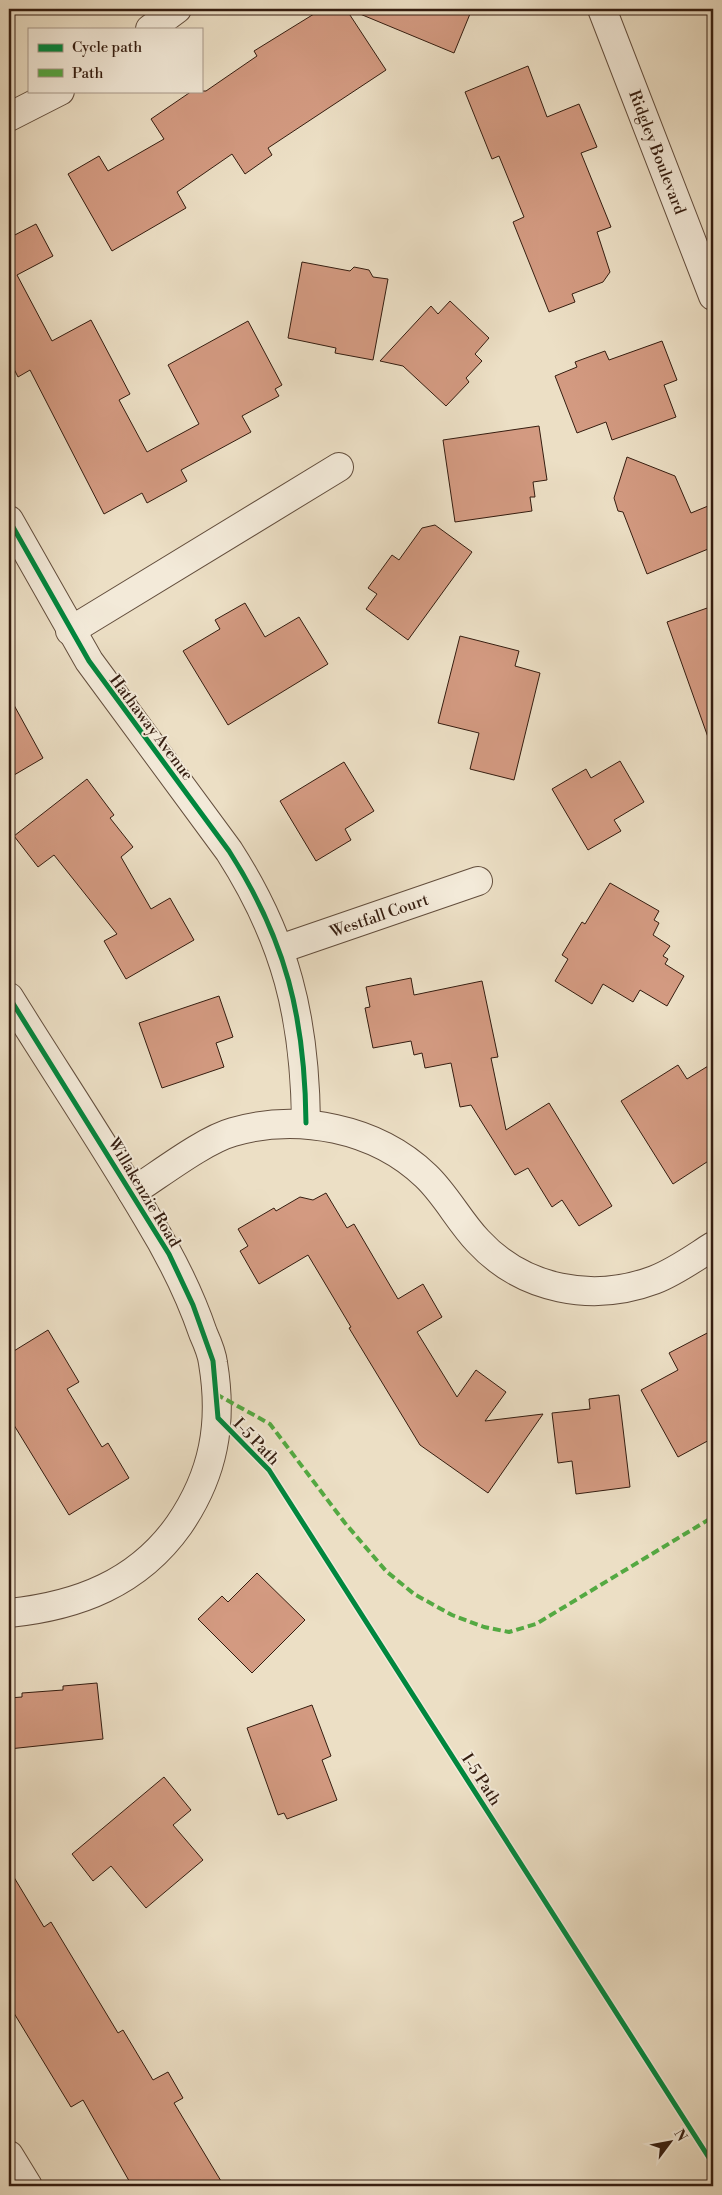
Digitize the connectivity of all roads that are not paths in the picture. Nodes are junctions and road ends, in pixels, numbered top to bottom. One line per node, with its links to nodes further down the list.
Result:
1 (177, 9): 3 (street)
2 (602, 9): 6 (street, Ridgley Boulevard)
3 (151, 28)
4 (58, 92): 5 (street)
5 (9, 117)
6 (713, 296)
7 (339, 467): 9 (street)
8 (9, 520): 9 (street, Hathaway Avenue)
9 (70, 631): 11 (street, Hathaway Avenue)
10 (478, 881): 11 (street, Westfall Court)
11 (280, 948): 13 (street, Hathaway Avenue)
12 (9, 997): 14 (street, Willakenzie Road)
13 (306, 1123): 14 (street); 15 (street)
14 (132, 1192): 16 (street, Willakenzie Road)
15 (713, 1246)
16 (9, 1613)
17 (9, 2155): 18 (street)
18 (28, 2186)

